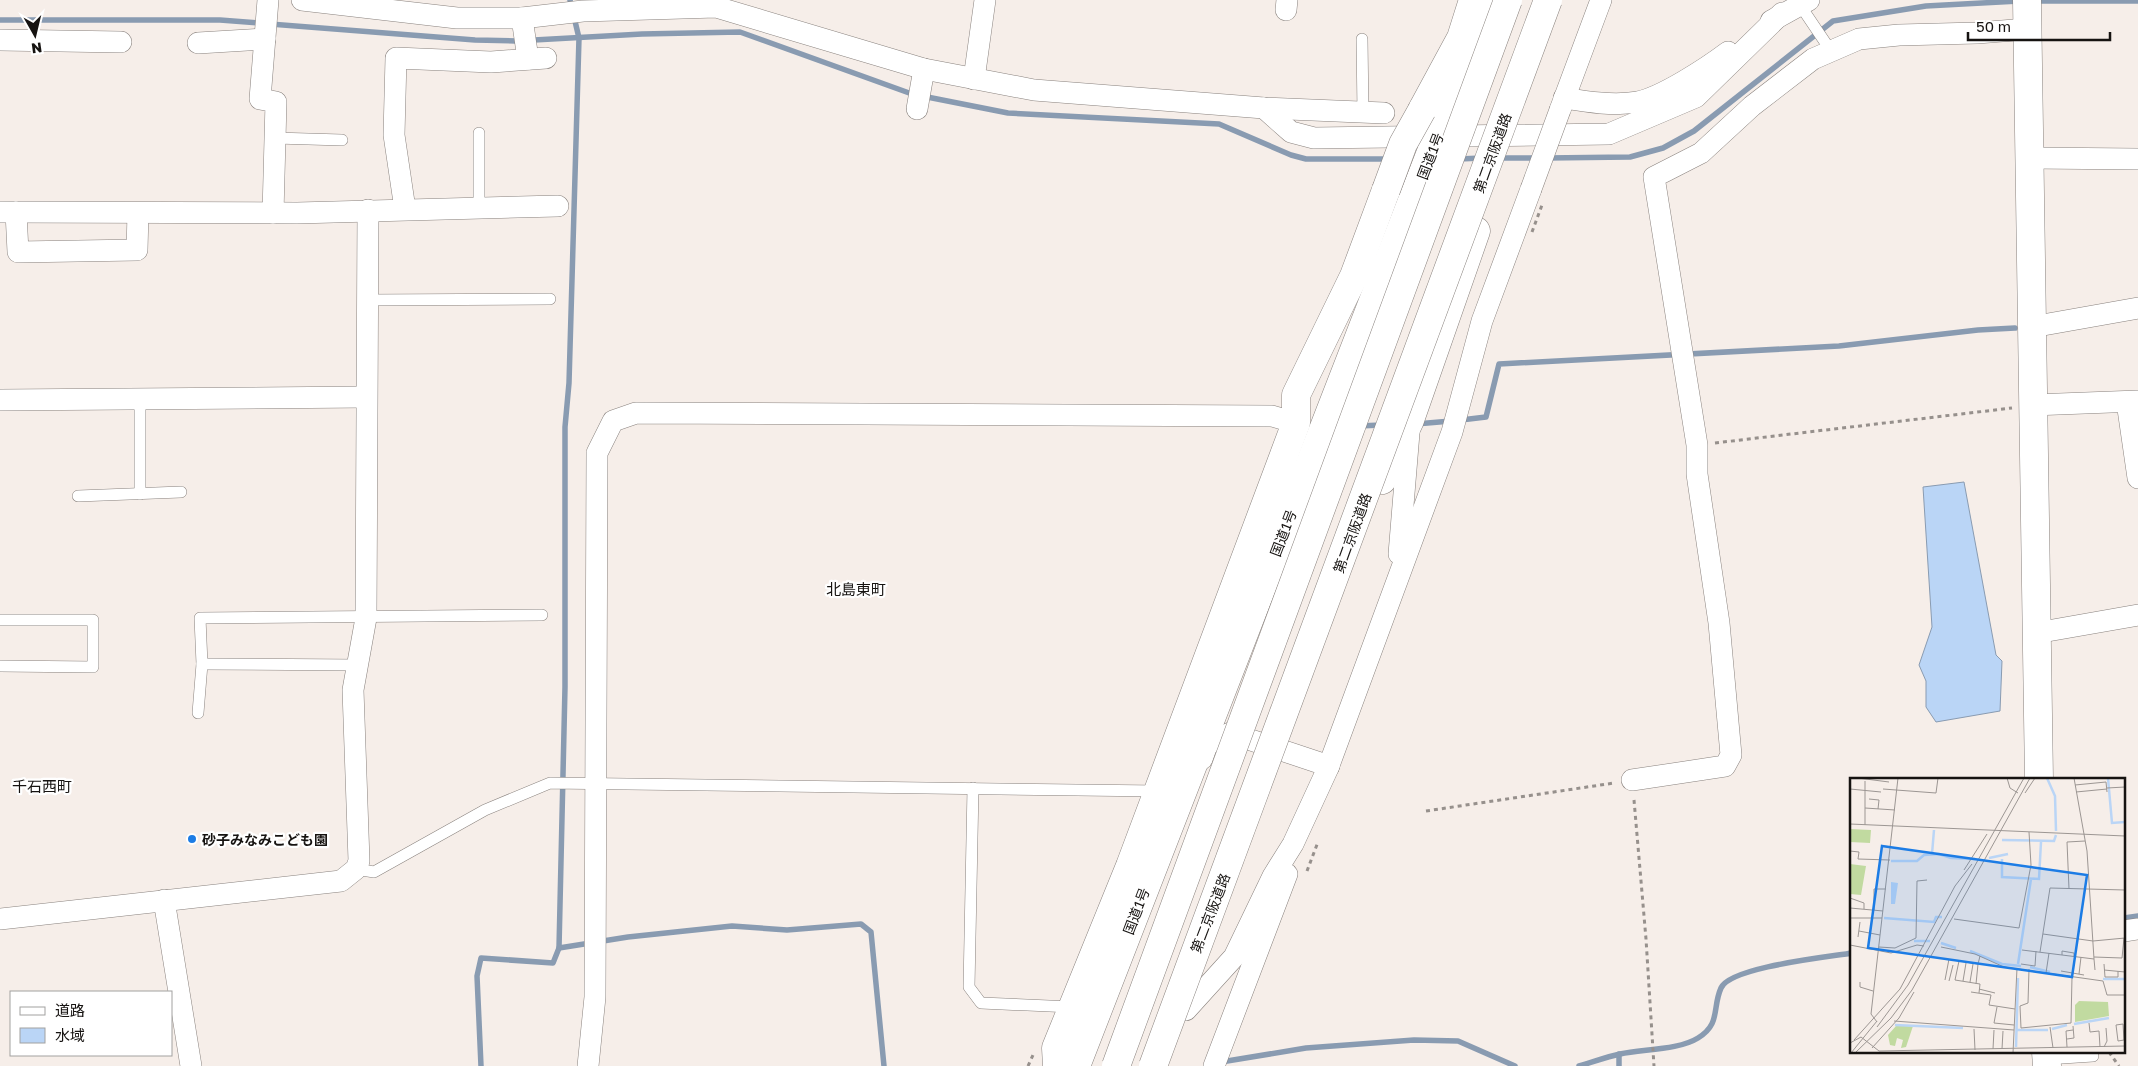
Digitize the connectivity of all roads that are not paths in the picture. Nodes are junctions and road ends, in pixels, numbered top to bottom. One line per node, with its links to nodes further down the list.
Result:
1 (268, 0): 15 (street)
2 (302, 0): 12 (street)
3 (985, 0): 22 (street)
4 (1473, 0): 52 (main road, bridge)
5 (1490, 0): 31 (main road, 国道1号)
6 (1508, 0): 89 (main road, bridge)
7 (1548, 0): 84 (main road, 第二京阪道路, bridge)
8 (1562, 0): 32 (main road)
9 (1601, 0): 23 (street)
10 (583, 5): 14 (street); 21 (street)
11 (1800, 6): 20 (lane); 23 (street); 32 (street)
12 (456, 9): 14 (street)
13 (2027, 14): 20 (street); 33 (main road)
14 (522, 18): 37 (street)
15 (265, 39): 19 (street); 29 (street)
16 (1362, 39): 26 (lane)
17 (0, 40): 18 (street)
18 (121, 42)
19 (198, 42)
20 (1827, 44): 71 (street)
21 (924, 69): 22 (street); 25 (street)
22 (974, 79): 24 (street)
23 (1562, 104): 58 (street, bridge)
24 (1264, 108): 26 (street); 31 (street)
25 (918, 109)
26 (1363, 113): 27 (street)
27 (1384, 113)
28 (479, 133): 36 (lane)
29 (275, 138): 30 (lane); 41 (street)
30 (342, 140)
31 (1435, 142): 32 (street); 49 (main road, 国道1号)
32 (1505, 151): 53 (main road)
33 (2029, 158): 34 (street); 45 (main road)
34 (2138, 159)
35 (558, 206): 36 (street)
36 (479, 208): 37 (street)
37 (405, 209): 38 (street)
38 (368, 210): 41 (street); 43 (street)
39 (8, 212): 40 (street); 40 (street)
40 (138, 212): 41 (street)
41 (273, 213)
42 (550, 299): 43 (lane)
43 (366, 300): 46 (street)
44 (2138, 308): 45 (street)
45 (2032, 327): 51 (main road)
46 (365, 397): 47 (street); 61 (street)
47 (140, 399): 48 (street); 56 (lane)
48 (0, 400)
49 (1334, 400): 52 (main road); 76 (main road, 国道1号)
50 (2132, 402): 51 (street); 54 (street)
51 (2032, 405): 63 (main road)
52 (1295, 420): 72 (street); 74 (main road)
53 (1410, 420): 58 (street); 68 (main road)
54 (2138, 478)
55 (181, 492): 56 (lane)
56 (140, 494): 57 (lane)
57 (78, 496)
58 (1397, 578): 69 (street)
59 (542, 615): 61 (lane)
60 (2138, 615): 63 (street)
61 (366, 618): 64 (lane); 65 (street)
62 (0, 620): 66 (lane)
63 (2036, 633): 70 (main road)
64 (202, 664): 65 (lane); 67 (lane)
65 (358, 665): 77 (street)
66 (0, 666)
67 (198, 713)
68 (1278, 749): 69 (street); 76 (street); 81 (main road)
69 (1329, 766): 75 (street)
70 (2039, 778)
71 (1632, 780)
72 (596, 783): 73 (lane); 77 (lane); 86 (street)
73 (973, 788): 74 (lane); 80 (lane)
74 (1159, 791): 76 (main road)
75 (1293, 844): 81 (street); 90 (street)
76 (1141, 867): 80 (main road); 88 (main road, 国道1号)
77 (356, 869): 78 (street)
78 (164, 900): 79 (street); 85 (street)
79 (0, 919)
80 (1073, 1007): 87 (main road)
81 (1186, 1010): 84 (main road)
82 (2093, 1056): 83 (lane)
83 (2047, 1059)
84 (1162, 1064)
85 (191, 1066)
86 (588, 1066)
87 (1057, 1066)
88 (1076, 1066)
89 (1116, 1066)
90 (1214, 1066)

